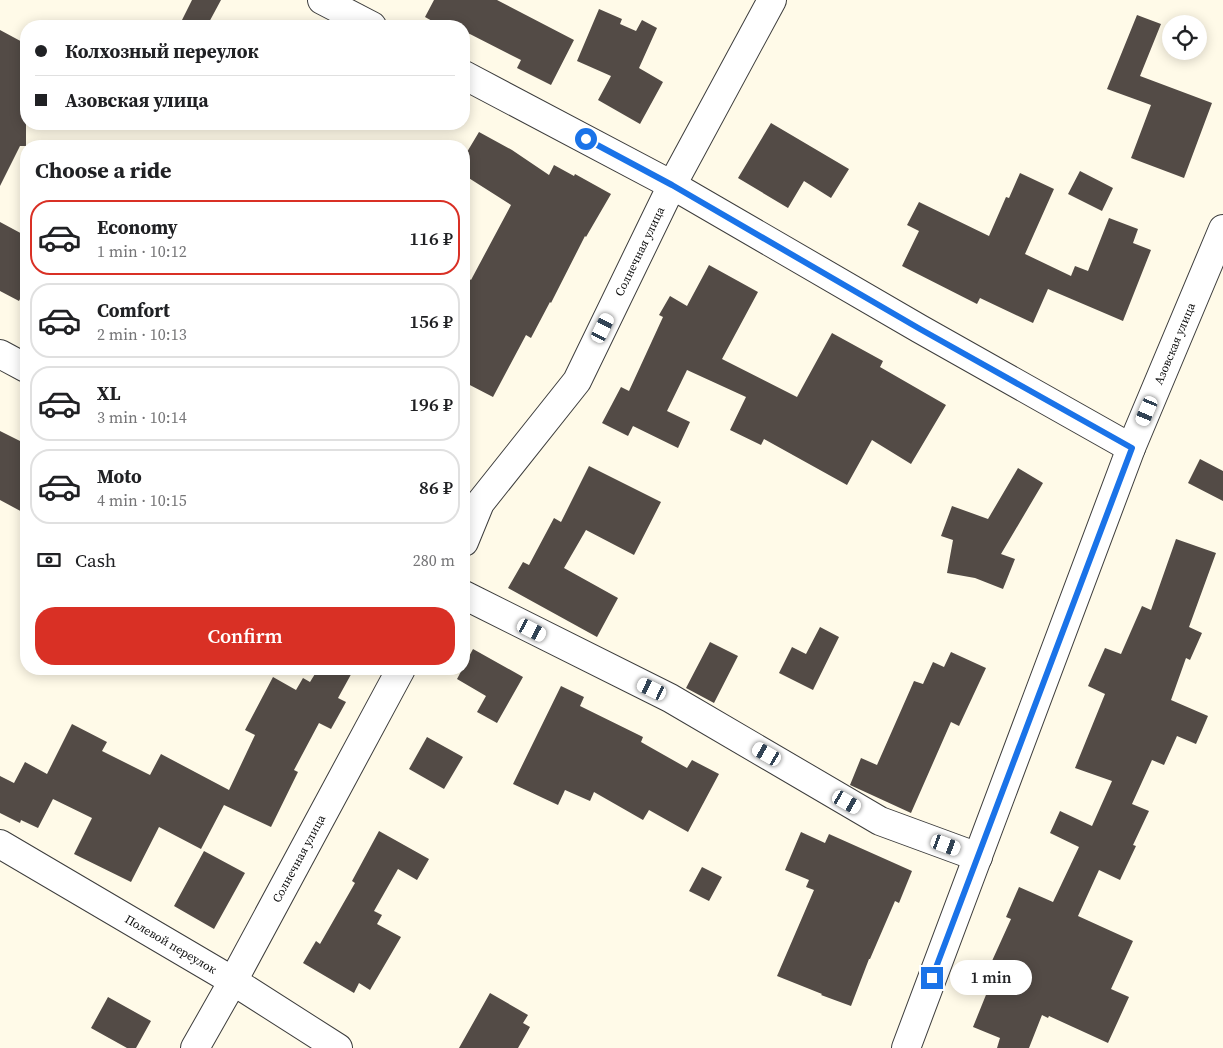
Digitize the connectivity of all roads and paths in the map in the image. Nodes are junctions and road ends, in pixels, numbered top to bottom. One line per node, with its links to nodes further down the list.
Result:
1 (322, 0): 3 (street)
2 (772, 0): 5 (street, Солнечная улица)
3 (360, 20)
4 (470, 78): 5 (street)
5 (672, 185): 9 (street); 10 (street, Солнечная улица)
6 (1223, 229): 9 (street, Азовская улица)
7 (0, 354): 8 (street)
8 (20, 365)
9 (1132, 448): 14 (street, Азовская улица)
10 (470, 528)
11 (470, 598): 14 (street)
12 (398, 675): 15 (street, Солнечная улица)
13 (0, 844): 15 (street, Полевой переулок)
14 (978, 857): 18 (street, Азовская улица)
15 (233, 981): 16 (street, Солнечная улица); 17 (street, Полевой переулок)
16 (195, 1048)
17 (338, 1048)
18 (906, 1048)

